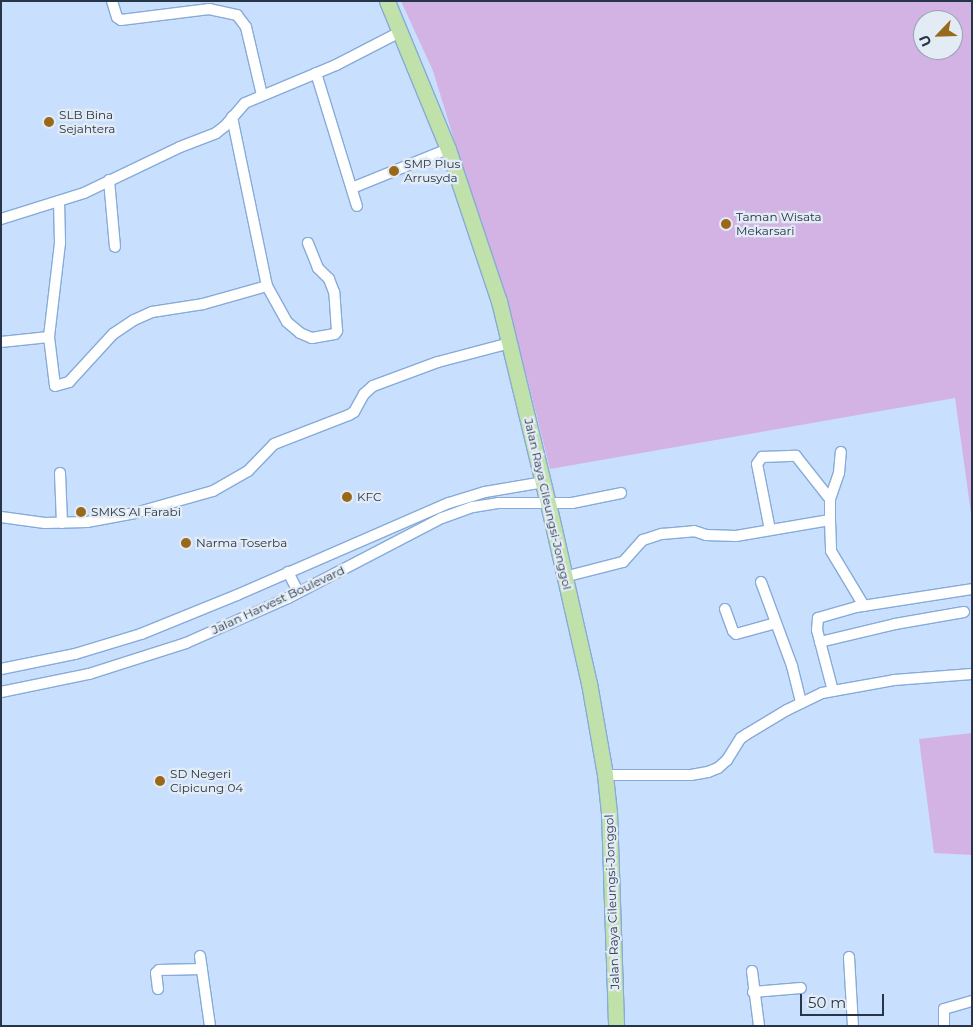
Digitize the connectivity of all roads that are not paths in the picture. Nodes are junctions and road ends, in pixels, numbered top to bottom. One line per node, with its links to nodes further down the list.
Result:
1 (112, 1): 3 (street)
2 (387, 1): 4 (main road, Jalan Raya Cileungsi-Jonggol)
3 (190, 6): 6 (street)
4 (400, 32): 5 (street); 8 (main road, Jalan Raya Cileungsi-Jonggol)
5 (316, 73): 6 (street); 10 (street)
6 (262, 95): 7 (street)
7 (232, 117): 9 (street); 16 (street)
8 (448, 149): 10 (street); 19 (main road, Jalan Raya Cileungsi-Jonggol)
9 (109, 180): 11 (street); 15 (street)
10 (352, 188): 12 (street)
11 (59, 201): 13 (street); 17 (street)
12 (357, 206)
13 (1, 219)
14 (308, 243): 16 (street)
15 (115, 247)
16 (267, 286): 17 (street)
17 (49, 337): 18 (street)
18 (1, 342)
19 (510, 343): 22 (main road, Jalan Raya Cileungsi-Jonggol); 28 (street)
20 (841, 452): 24 (street)
21 (60, 473): 28 (street)
22 (544, 482): 25 (main road, Jalan Raya Cileungsi-Jonggol); 30 (street, Jalan Harvest Boulevard)
23 (621, 493): 25 (street, Jalan Harvest Boulevard)
24 (830, 499): 27 (street); 29 (street)
25 (548, 503): 31 (main road, Jalan Raya Cileungsi-Jonggol); 34 (street, Jalan Harvest Boulevard)
26 (1, 517): 28 (street)
27 (830, 520): 29 (street); 35 (street)
28 (62, 523)
29 (770, 530): 31 (street)
30 (288, 572): 34 (street); 40 (street, Jalan Harvest Boulevard)
31 (564, 577): 45 (main road, Jalan Raya Cileungsi-Jonggol)
32 (761, 582): 38 (street)
33 (972, 589): 35 (street)
34 (298, 592): 43 (street, Jalan Harvest Boulevard)
35 (864, 606): 39 (street)
36 (725, 609): 38 (street)
37 (964, 612): 39 (street)
38 (776, 623): 44 (street)
39 (820, 642): 42 (street)
40 (1, 669)
41 (972, 674): 42 (street)
42 (833, 691): 44 (street)
43 (1, 692)
44 (801, 703): 45 (street)
45 (605, 775): 55 (main road, Jalan Raya Cileungsi-Jonggol)
46 (200, 956): 48 (street)
47 (849, 957): 57 (street)
48 (202, 970): 51 (street); 54 (street)
49 (752, 971): 52 (street)
50 (801, 988): 52 (street)
51 (158, 989)
52 (753, 992): 56 (street)
53 (972, 1001): 58 (street)
54 (210, 1026)
55 (616, 1026)
56 (758, 1026)
57 (853, 1026)
58 (944, 1026)

